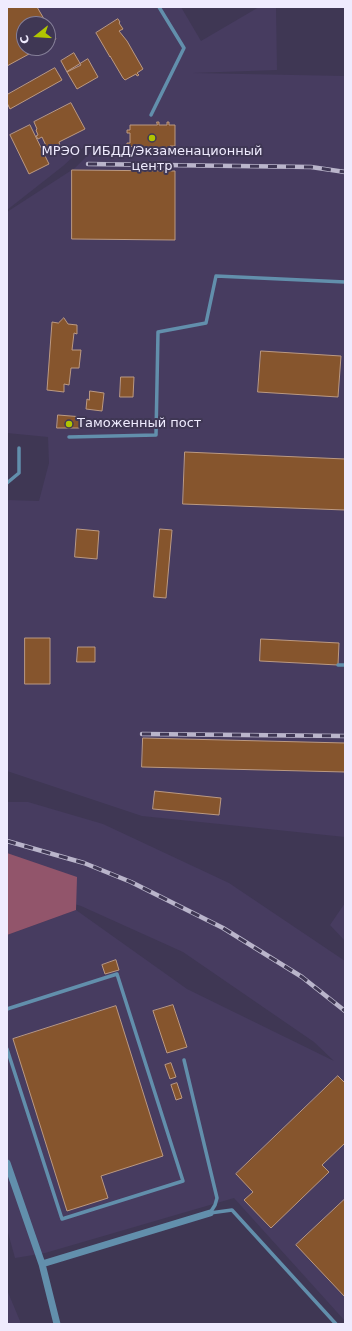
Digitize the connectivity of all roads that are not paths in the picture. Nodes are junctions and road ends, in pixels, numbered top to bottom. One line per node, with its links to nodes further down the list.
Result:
1 (159, 7): 2 (lane)
2 (151, 115)
3 (345, 282): 4 (lane)
4 (69, 437)
5 (18, 448): 6 (lane)
6 (7, 482)
7 (338, 665): 8 (lane)
8 (345, 665)
9 (7, 1009): 10 (lane)
10 (7, 1049)
11 (184, 1060): 13 (lane)
12 (7, 1163): 14 (street)
13 (210, 1213): 14 (street); 16 (lane)
14 (42, 1264): 15 (street)
15 (57, 1324)
16 (336, 1324)

